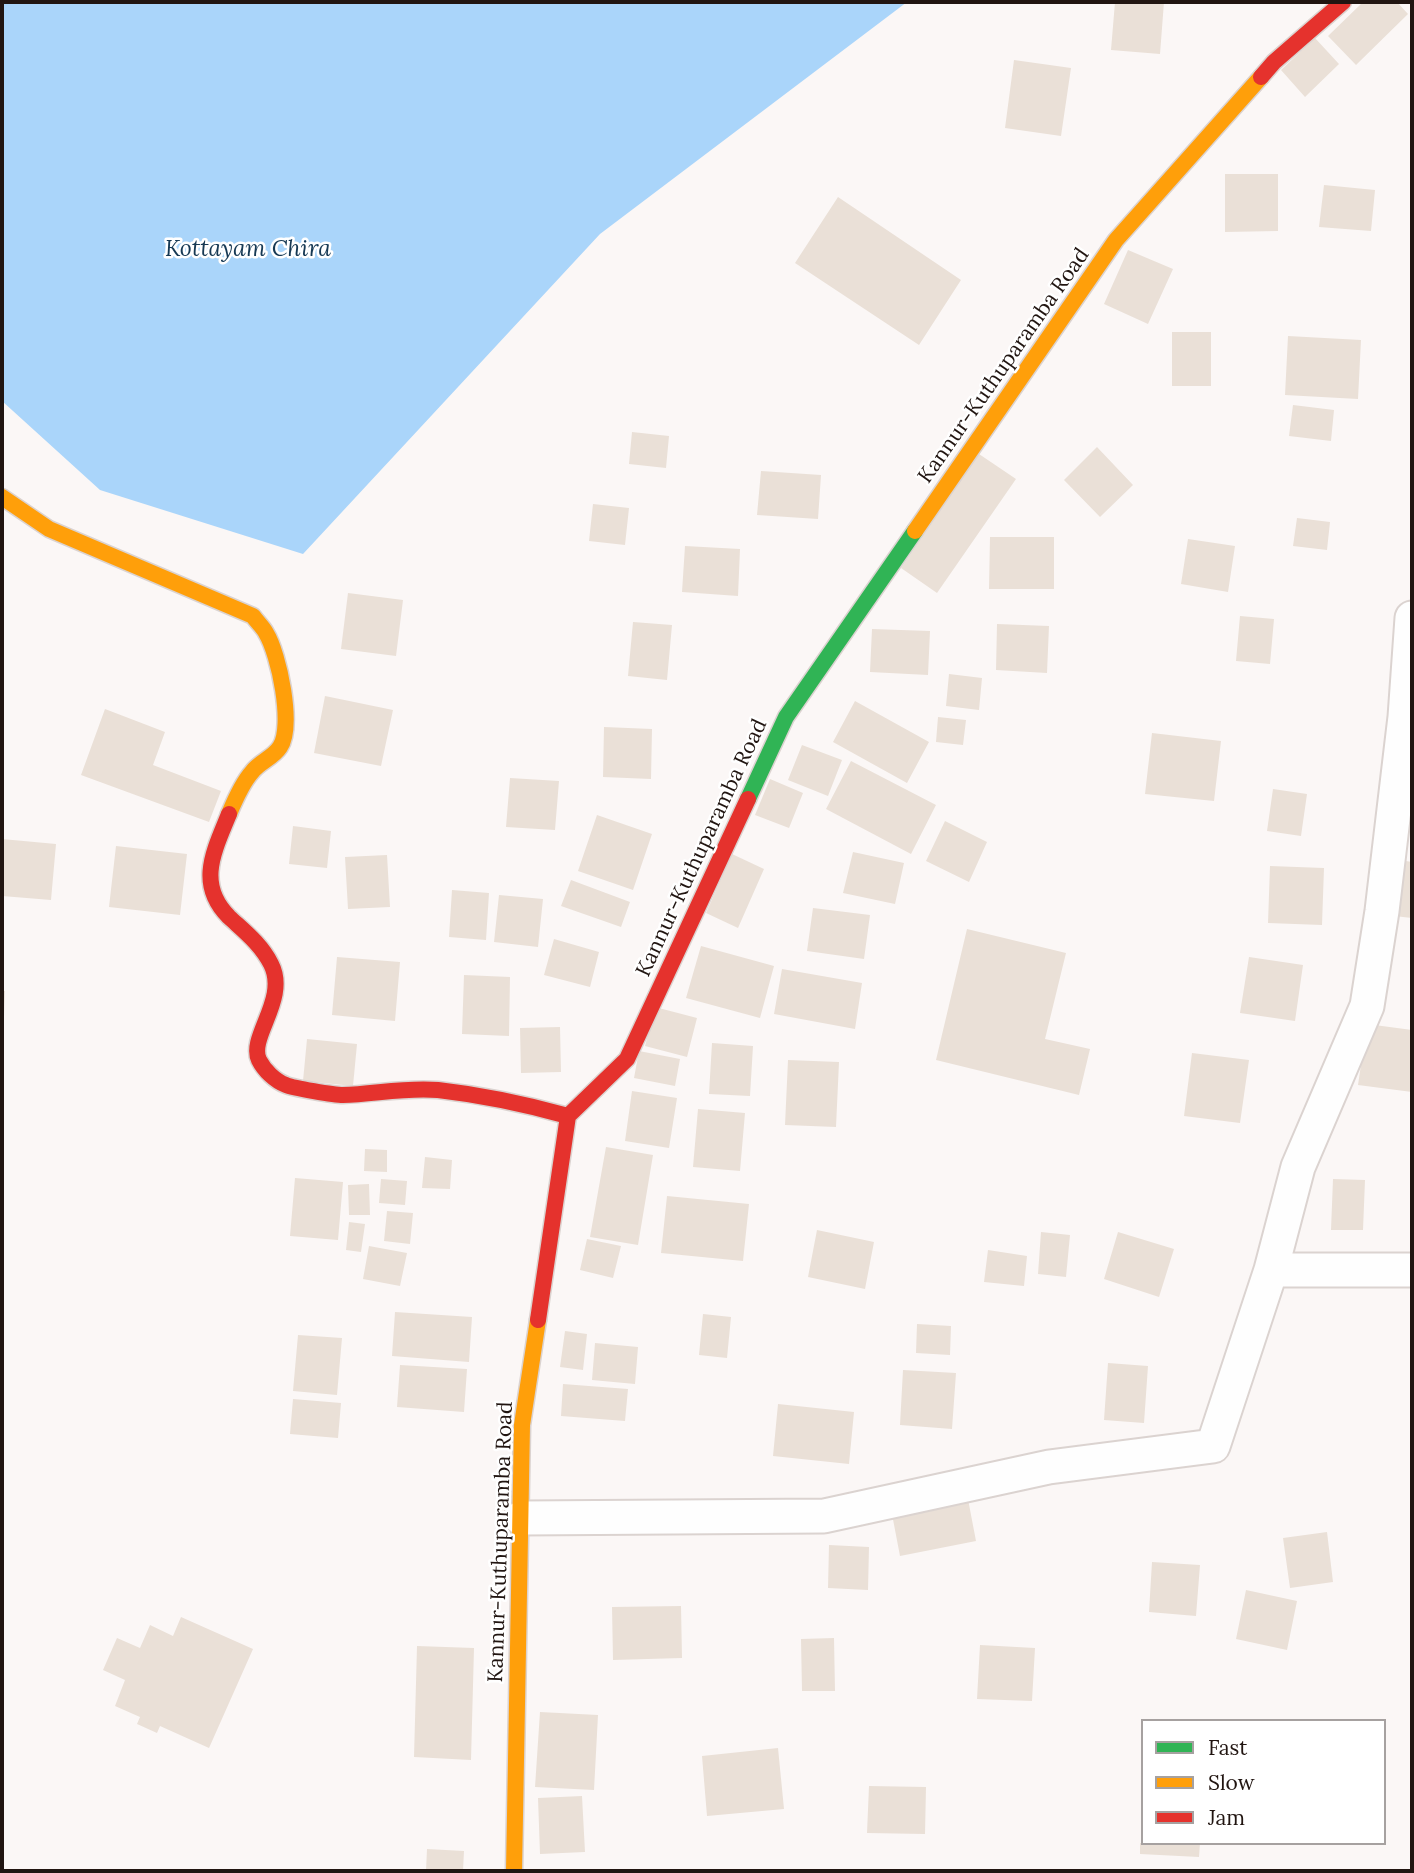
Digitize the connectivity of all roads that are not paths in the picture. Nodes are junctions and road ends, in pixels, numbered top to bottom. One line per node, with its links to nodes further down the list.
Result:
1 (1343, 2): 4 (main road, Kannur-Kuthuparamba Road)
2 (2, 498): 4 (main road)
3 (1412, 618): 5 (street)
4 (568, 1116): 7 (main road, Kannur-Kuthuparamba Road)
5 (1271, 1270): 6 (street); 7 (street)
6 (1412, 1270)
7 (521, 1518): 8 (main road, Kannur-Kuthuparamba Road)
8 (514, 1871)

